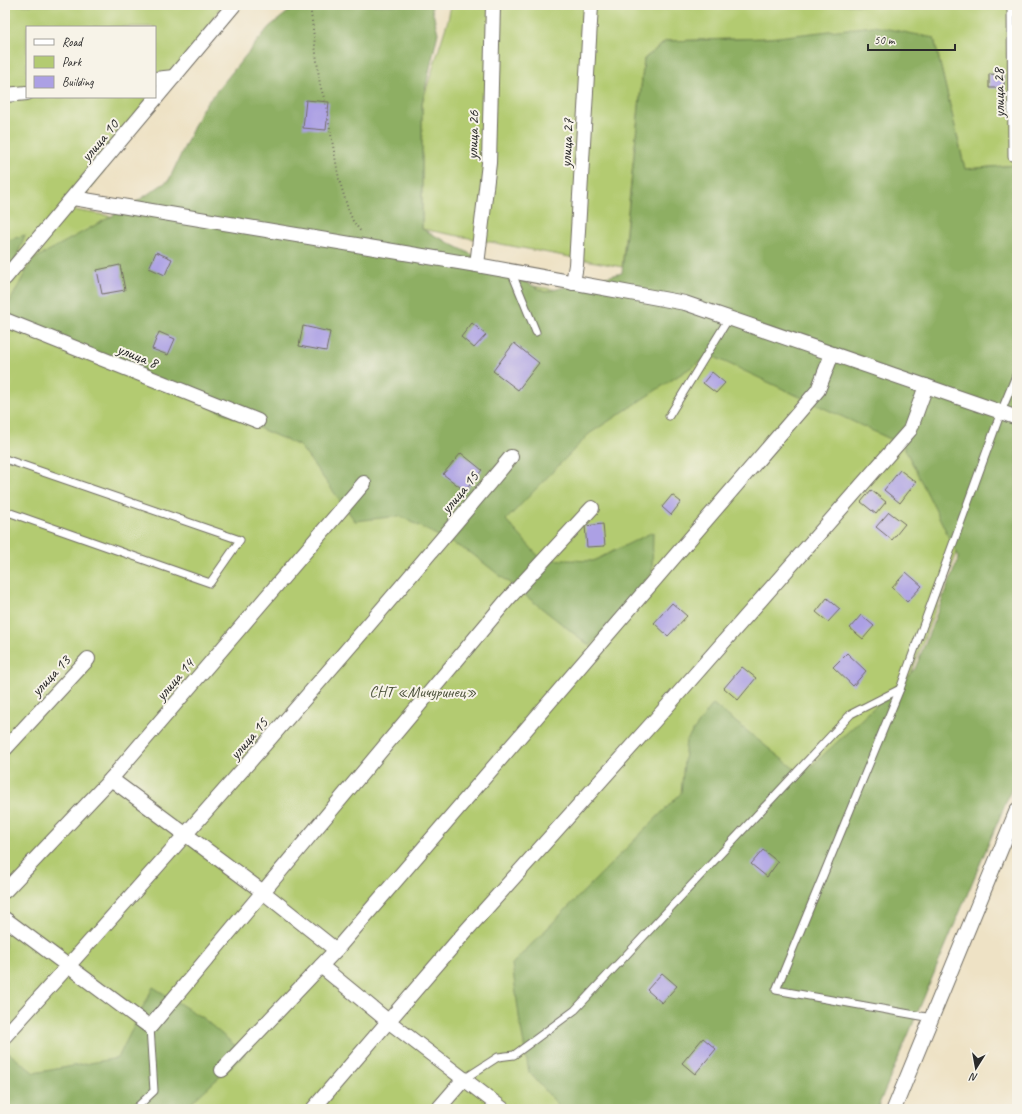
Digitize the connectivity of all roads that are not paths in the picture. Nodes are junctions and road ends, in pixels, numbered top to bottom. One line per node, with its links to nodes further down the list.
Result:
1 (234, 5): 5 (street, улица 10)
2 (493, 5): 11 (street, улица 26)
3 (591, 5): 14 (street, улица 27)
4 (1011, 5): 9 (lane, улица 28)
5 (174, 77): 6 (street); 10 (street, улица 10)
6 (156, 79)
7 (26, 93): 8 (street)
8 (5, 95)
9 (1012, 157)
10 (73, 198): 11 (street); 13 (street, улица 10)
11 (477, 265): 12 (street)
12 (511, 271): 14 (street); 17 (lane)
13 (5, 278)
14 (573, 283): 15 (street)
15 (729, 318): 18 (street); 22 (lane)
16 (5, 320): 24 (street, улица 8)
17 (536, 332)
18 (832, 354): 20 (street); 39 (street)
19 (1017, 373): 21 (lane)
20 (926, 386): 21 (street); 43 (street)
21 (1001, 412): 23 (street); 31 (lane)
22 (669, 416)
23 (1017, 418)
24 (258, 421)
25 (511, 457): 35 (street, улица 15)
26 (5, 459): 29 (lane)
27 (364, 483): 33 (street, улица 14)
28 (592, 508): 37 (street)
29 (5, 511)
30 (88, 659): 32 (street, улица 13)
31 (900, 689): 42 (lane); 47 (lane)
32 (5, 750)
33 (111, 779): 35 (street); 36 (street, улица 14)
34 (1017, 810): 42 (street)
35 (186, 835): 37 (street); 40 (street, улица 15)
36 (5, 891)
37 (262, 892): 39 (street); 44 (street)
38 (5, 919): 40 (street)
39 (336, 950): 41 (street)
40 (68, 966): 44 (street); 45 (street, улица 15)
41 (321, 966): 43 (street); 46 (street)
42 (932, 1018): 52 (street)
43 (388, 1021): 47 (street); 49 (street)
44 (150, 1027): 48 (lane)
45 (5, 1036)
46 (222, 1070)
47 (464, 1079): 50 (street); 51 (street)
48 (135, 1109)
49 (313, 1109)
50 (438, 1109)
51 (503, 1109)
52 (894, 1109)

